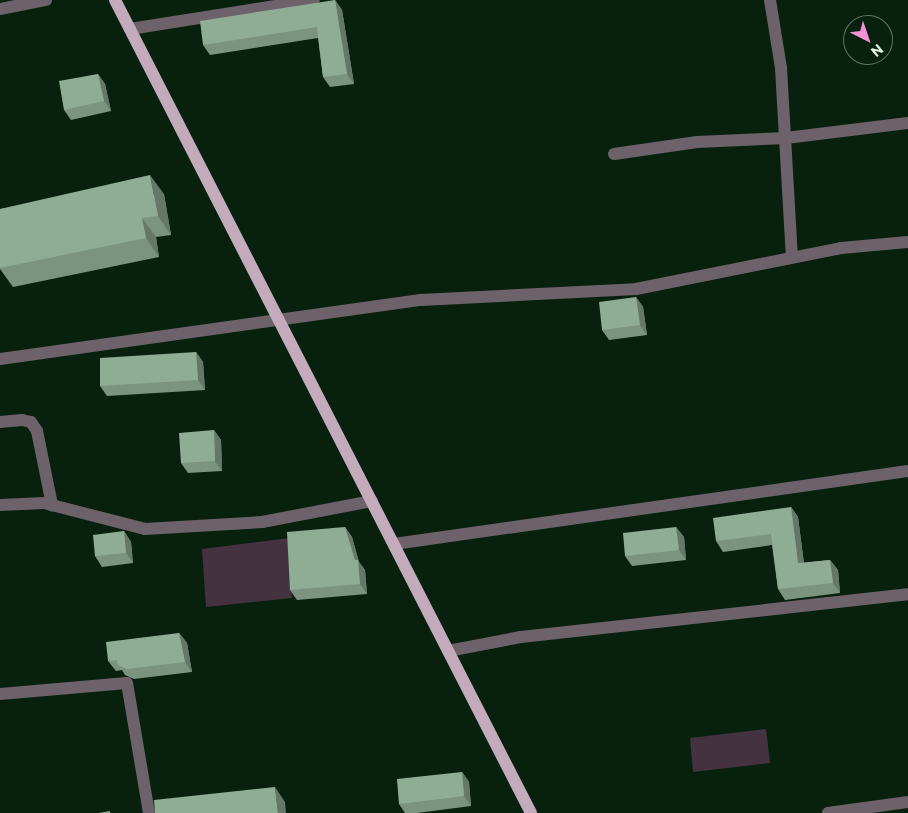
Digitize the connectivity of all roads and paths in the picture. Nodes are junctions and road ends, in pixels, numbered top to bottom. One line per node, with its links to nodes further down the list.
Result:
1 (46, 0): 5 (street)
2 (115, 0): 6 (main road)
3 (314, 0): 6 (street)
4 (770, 0): 8 (street)
5 (0, 9)
6 (130, 29): 12 (main road)
7 (908, 123): 8 (street)
8 (786, 138): 9 (street); 11 (street)
9 (614, 154)
10 (908, 242): 11 (street)
11 (792, 257): 12 (street)
12 (279, 320): 13 (street); 16 (main road)
13 (0, 359)
14 (0, 422): 18 (street)
15 (908, 471): 19 (street)
16 (372, 501): 18 (street); 19 (main road)
17 (0, 505): 18 (street)
18 (52, 505)
19 (394, 544): 21 (main road)
20 (908, 594): 21 (street)
21 (448, 651): 25 (main road)
22 (0, 694): 24 (street)
23 (908, 802): 26 (street)
24 (149, 813)
25 (531, 813)
26 (828, 813)

